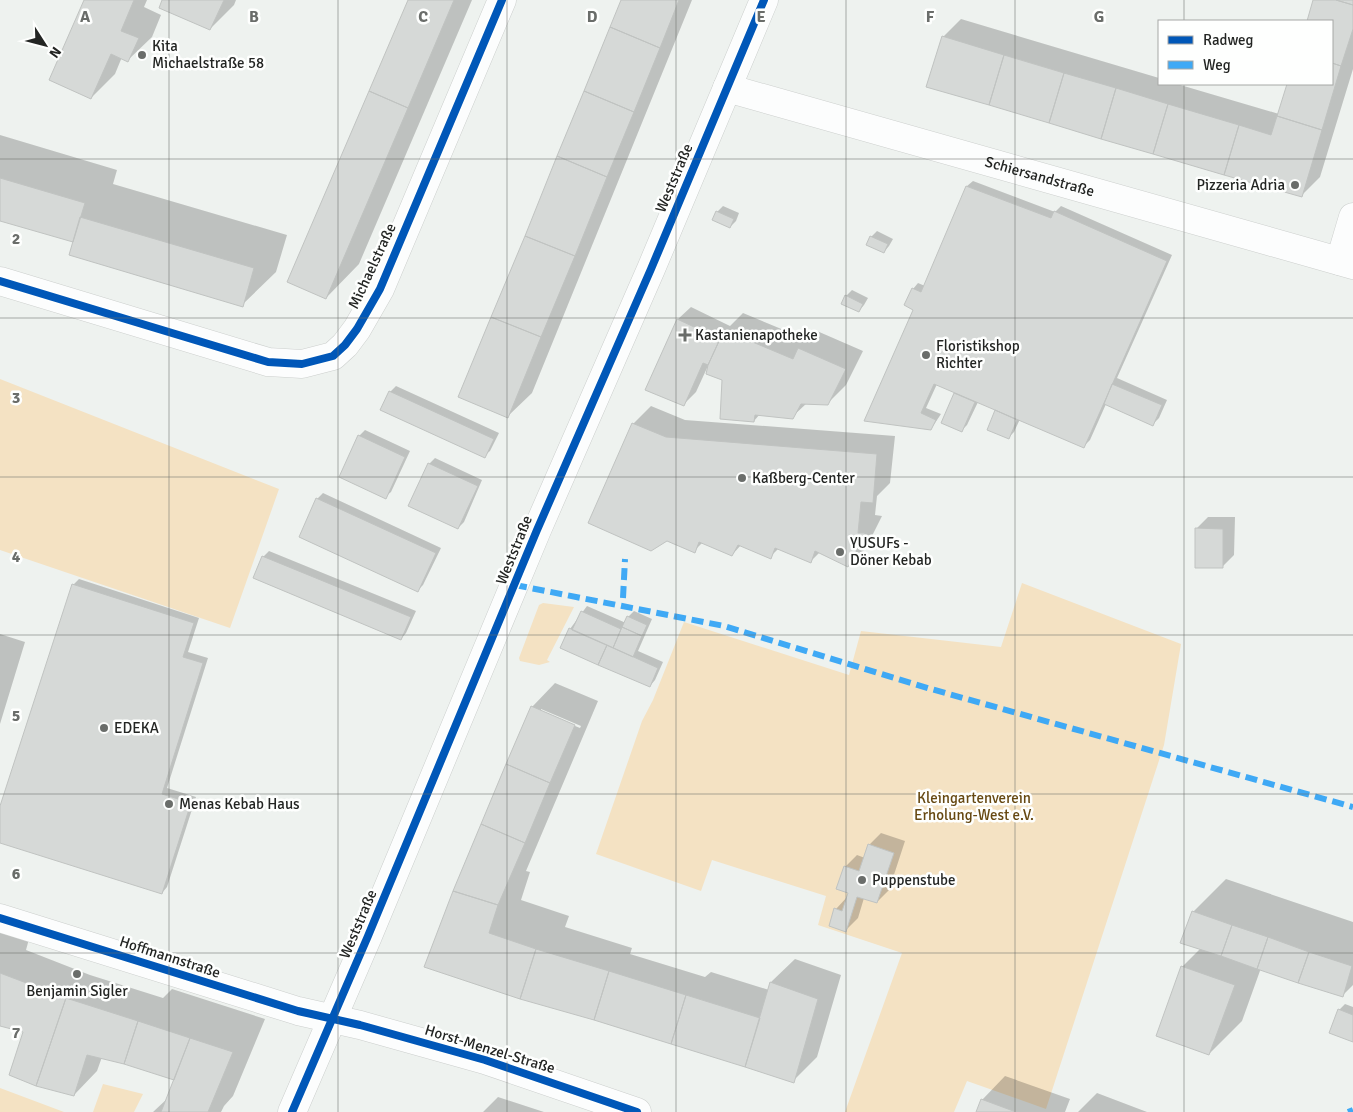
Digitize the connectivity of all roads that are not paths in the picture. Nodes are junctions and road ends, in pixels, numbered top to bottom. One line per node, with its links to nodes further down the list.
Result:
1 (502, 0): 6 (street, Michaelstraße)
2 (764, 0): 3 (street, Weststraße)
3 (727, 88): 5 (street, Schiersandstraße); 8 (street, Weststraße)
4 (1353, 217): 5 (street)
5 (1346, 263)
6 (0, 281)
7 (0, 918): 8 (street, Hoffmannstraße)
8 (333, 1018): 9 (street, Weststraße); 10 (street, Horst-Menzel-Straße)
9 (292, 1112)
10 (637, 1112)

